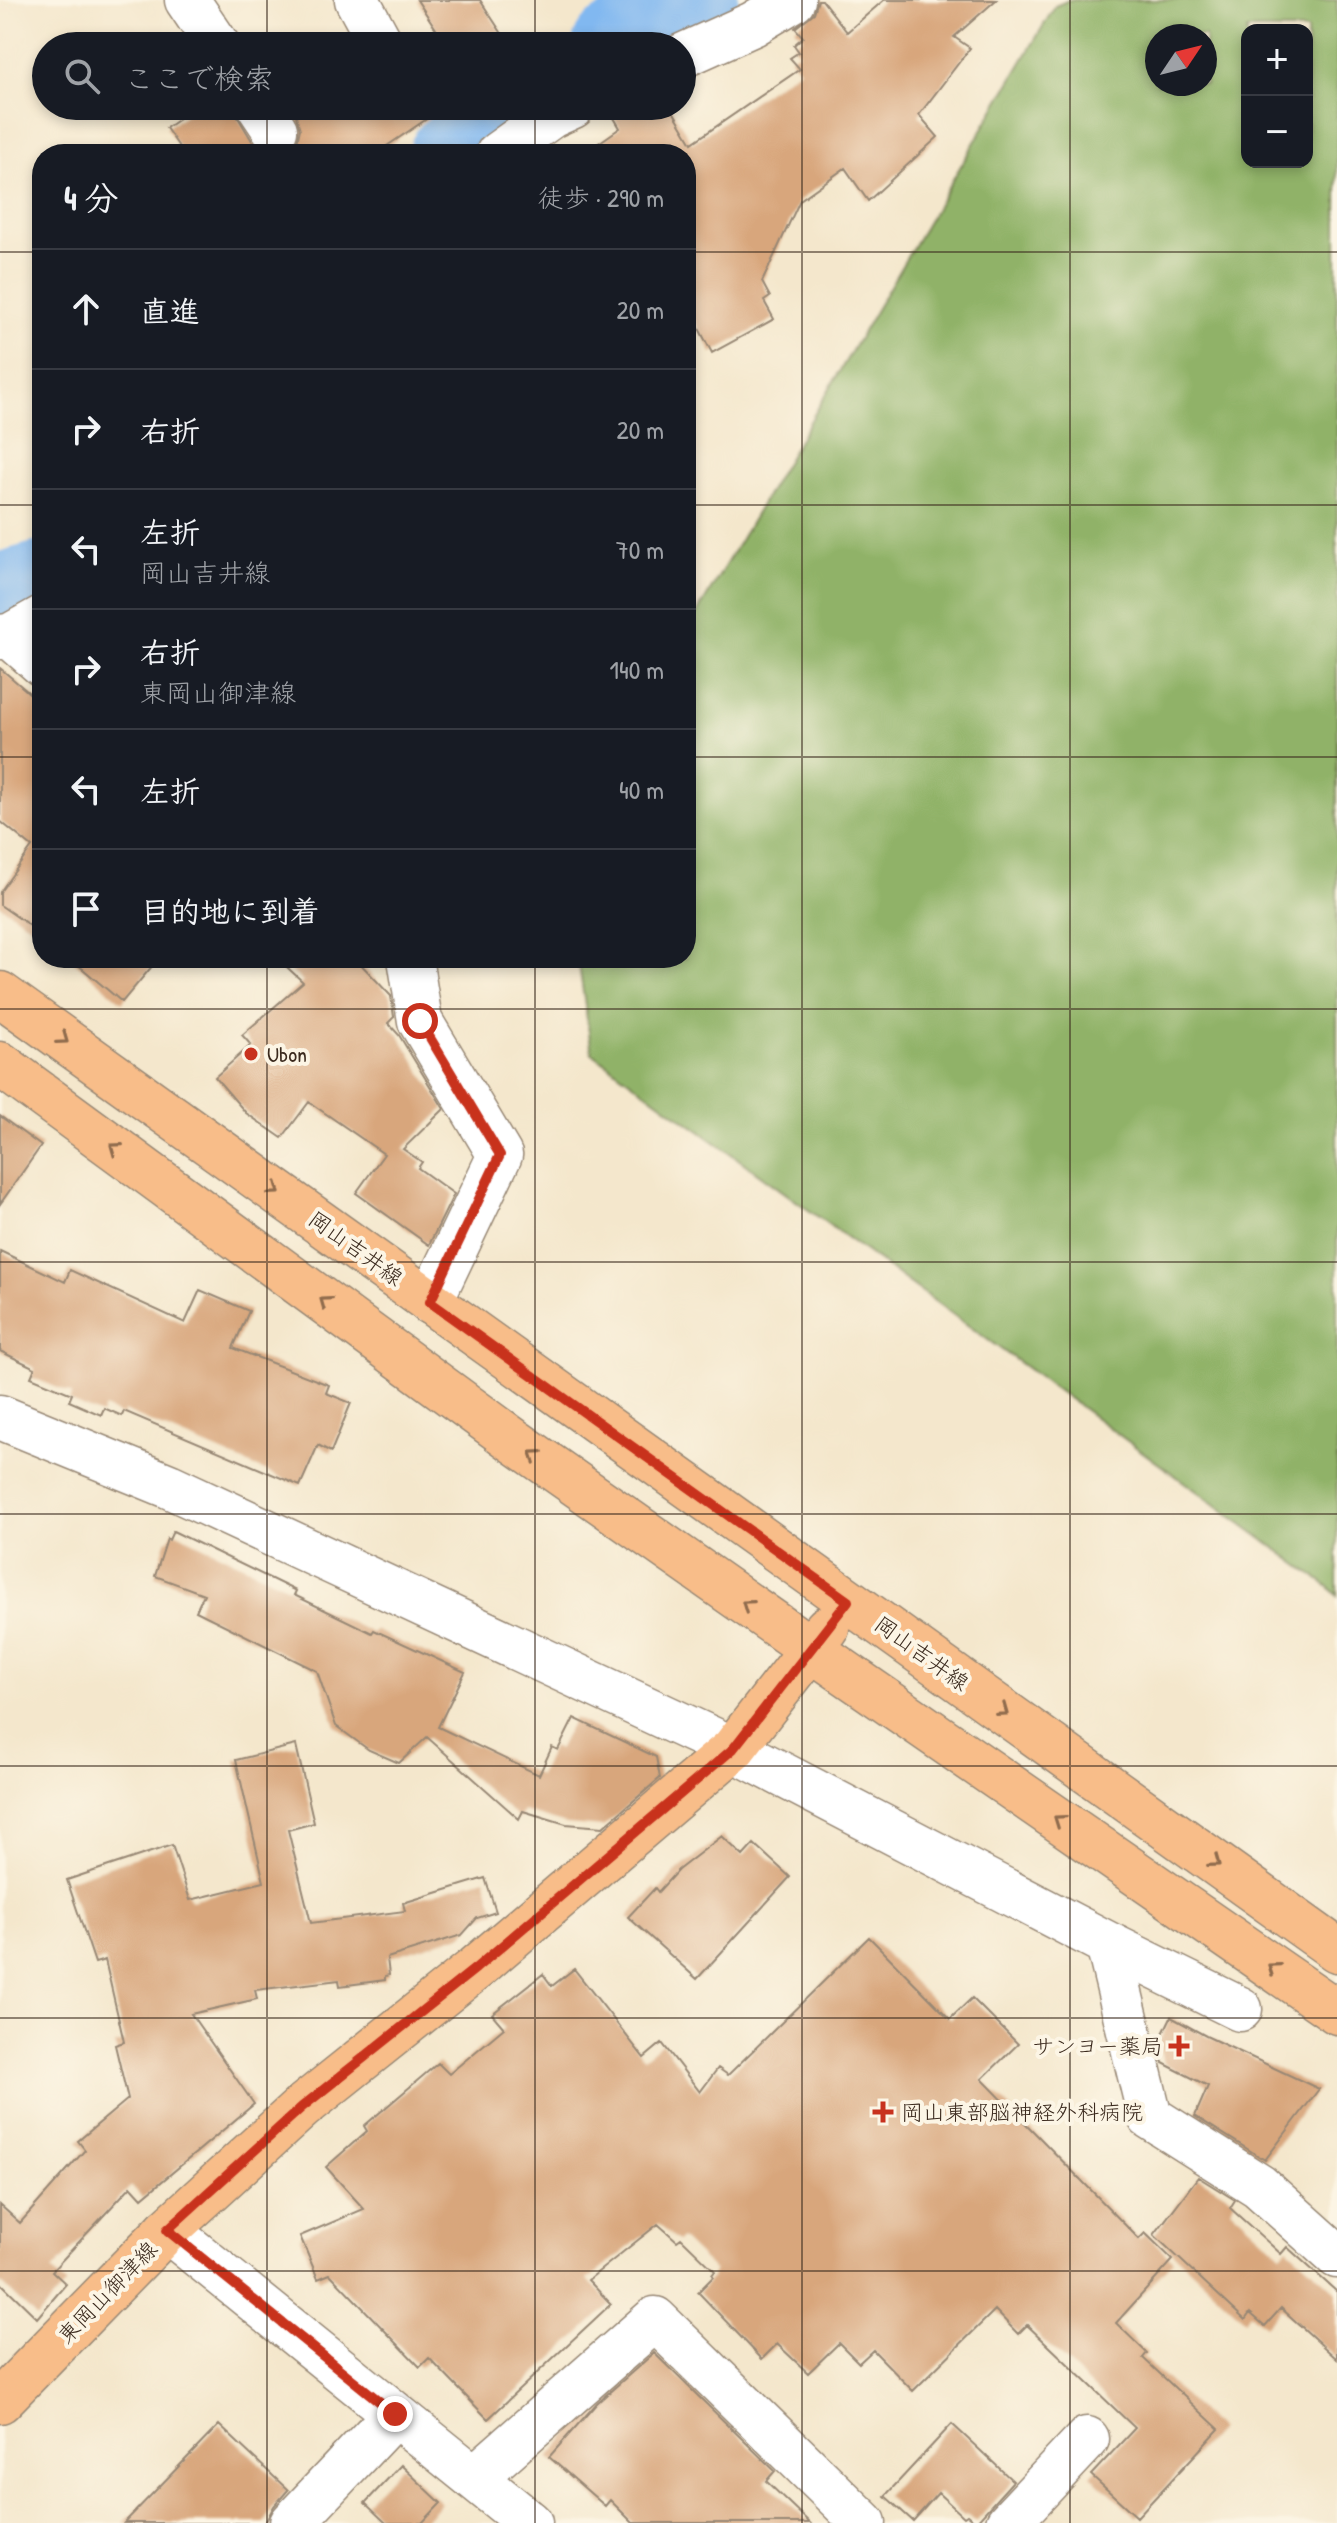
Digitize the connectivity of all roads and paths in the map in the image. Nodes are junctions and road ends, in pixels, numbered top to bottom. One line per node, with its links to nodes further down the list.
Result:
1 (187, 0): 4 (street)
2 (357, 0): 5 (street)
3 (793, 0): 6 (street)
4 (209, 32)
5 (374, 32)
6 (696, 50)
7 (562, 125): 8 (street)
8 (520, 144)
9 (17, 630): 10 (street)
10 (32, 650)
11 (412, 968): 14 (street)
12 (0, 994): 14 (main road, 岡山吉井線, one-way to 14)
13 (0, 1064): 17 (main road, one-way to 13)
14 (430, 1302): 16 (main road, 岡山吉井線)
15 (0, 1417): 18 (street)
16 (848, 1601): 17 (main road, 東岡山御津線); 20 (main road, 岡山吉井線, one-way to 20)
17 (811, 1649): 18 (main road, 東岡山御津線); 22 (main road, one-way to 17)
18 (733, 1749): 19 (street); 23 (main road, 東岡山御津線)
19 (1108, 1944): 21 (street); 24 (street)
20 (1337, 1950)
21 (1240, 2009)
22 (1337, 2012)
23 (167, 2230): 25 (main road, 東岡山御津線); 26 (street)
24 (1337, 2256)
25 (0, 2401)
26 (395, 2414): 28 (street); 29 (street)
27 (1087, 2439): 32 (street)
28 (474, 2478): 30 (street); 31 (street)
29 (292, 2523)
30 (530, 2523)
31 (864, 2523)
32 (1008, 2523)

